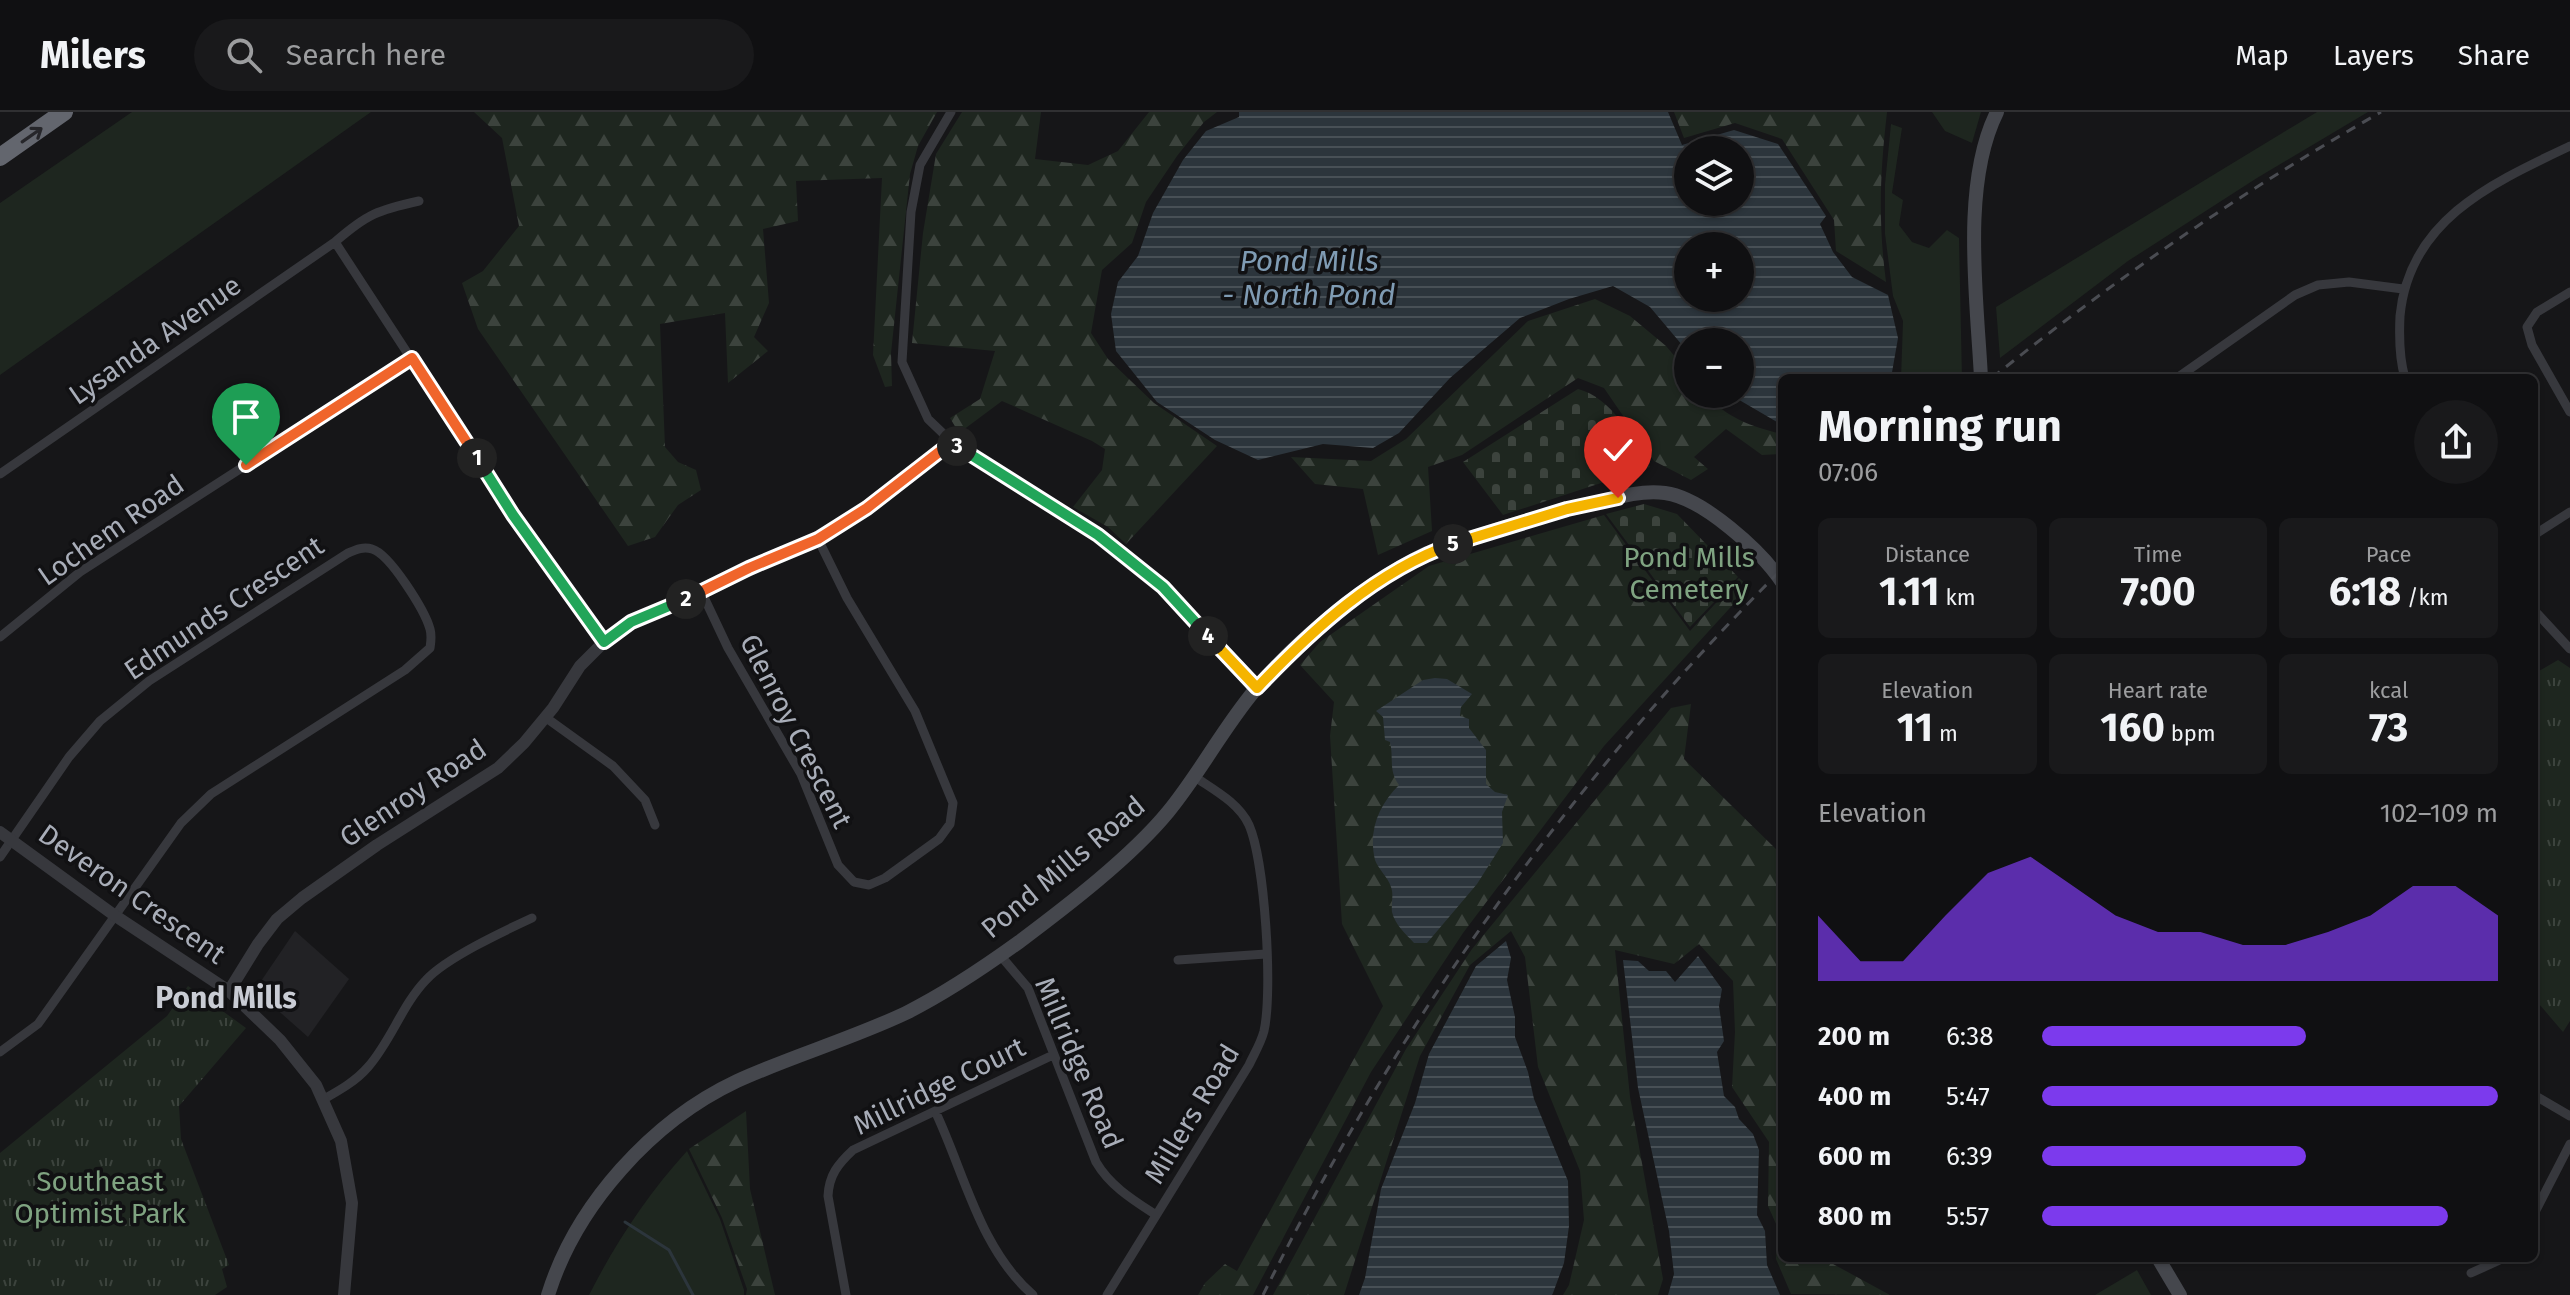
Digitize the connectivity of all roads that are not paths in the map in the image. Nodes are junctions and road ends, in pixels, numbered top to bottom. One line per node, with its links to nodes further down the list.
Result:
1 (64, 112): 5 (highway, one-way to 1)
2 (951, 112): 15 (street)
3 (1997, 112): 11 (main road)
4 (2570, 146): 8 (street)
5 (0, 157)
6 (419, 201): 7 (street, Lysanda Avenue)
7 (335, 242): 10 (street); 16 (street, Lysanda Avenue)
8 (2403, 289): 12 (street); 13 (street)
9 (2570, 292): 14 (street)
10 (412, 358): 23 (street, Lochem Road); 24 (street)
11 (1981, 374)
12 (2183, 374)
13 (2404, 374)
14 (2570, 412)
15 (952, 442): 19 (street, Glenroy Road); 26 (street)
16 (0, 474)
17 (2570, 512): 18 (street)
18 (2538, 532)
19 (818, 539): 21 (street, Glenroy Road); 21 (street, Glenroy Crescent)
20 (1778, 578): 26 (main road, Pond Mills Road)
21 (702, 593): 24 (street, Glenroy Road)
22 (2538, 614): 25 (street)
23 (0, 637)
24 (604, 642): 27 (street, Glenroy Road)
25 (2570, 649)
26 (1257, 688): 28 (main road, Pond Mills Road)
27 (545, 717): 29 (street); 38 (street, Glenroy Road)
28 (1195, 777): 35 (street, Millers Road); 36 (main road, Pond Mills Road)
29 (655, 825)
30 (0, 832): 31 (street, Deveron Crescent)
31 (12, 840): 32 (street); 33 (street, Deveron Crescent); 33 (street, Edmunds Crescent)
32 (0, 857)
33 (114, 915): 38 (street, Deveron Crescent); 39 (street)
34 (532, 918): 42 (street)
35 (1266, 954): 37 (street); 47 (street, Millers Road)
36 (1000, 955): 40 (street, Millridge Road); 52 (main road, Pond Mills Road)
37 (1178, 960)
38 (229, 991): 42 (street, Deveron Crescent)
39 (0, 1052)
40 (1053, 1055): 43 (street, Millridge Court); 47 (street, Millridge Road)
41 (2538, 1097): 44 (street)
42 (324, 1099): 51 (street, Deveron Crescent)
43 (936, 1113): 53 (street, Millridge Court); 54 (street)
44 (2570, 1116)
45 (2570, 1144): 46 (street)
46 (2538, 1206)
47 (1156, 1215): 55 (street, Millers Road)
48 (2160, 1262): 56 (main road)
49 (2495, 1262): 50 (street)
50 (2471, 1273)
51 (344, 1295)
52 (548, 1295)
53 (846, 1295)
54 (1033, 1295)
55 (1107, 1295)
56 (2180, 1295)

